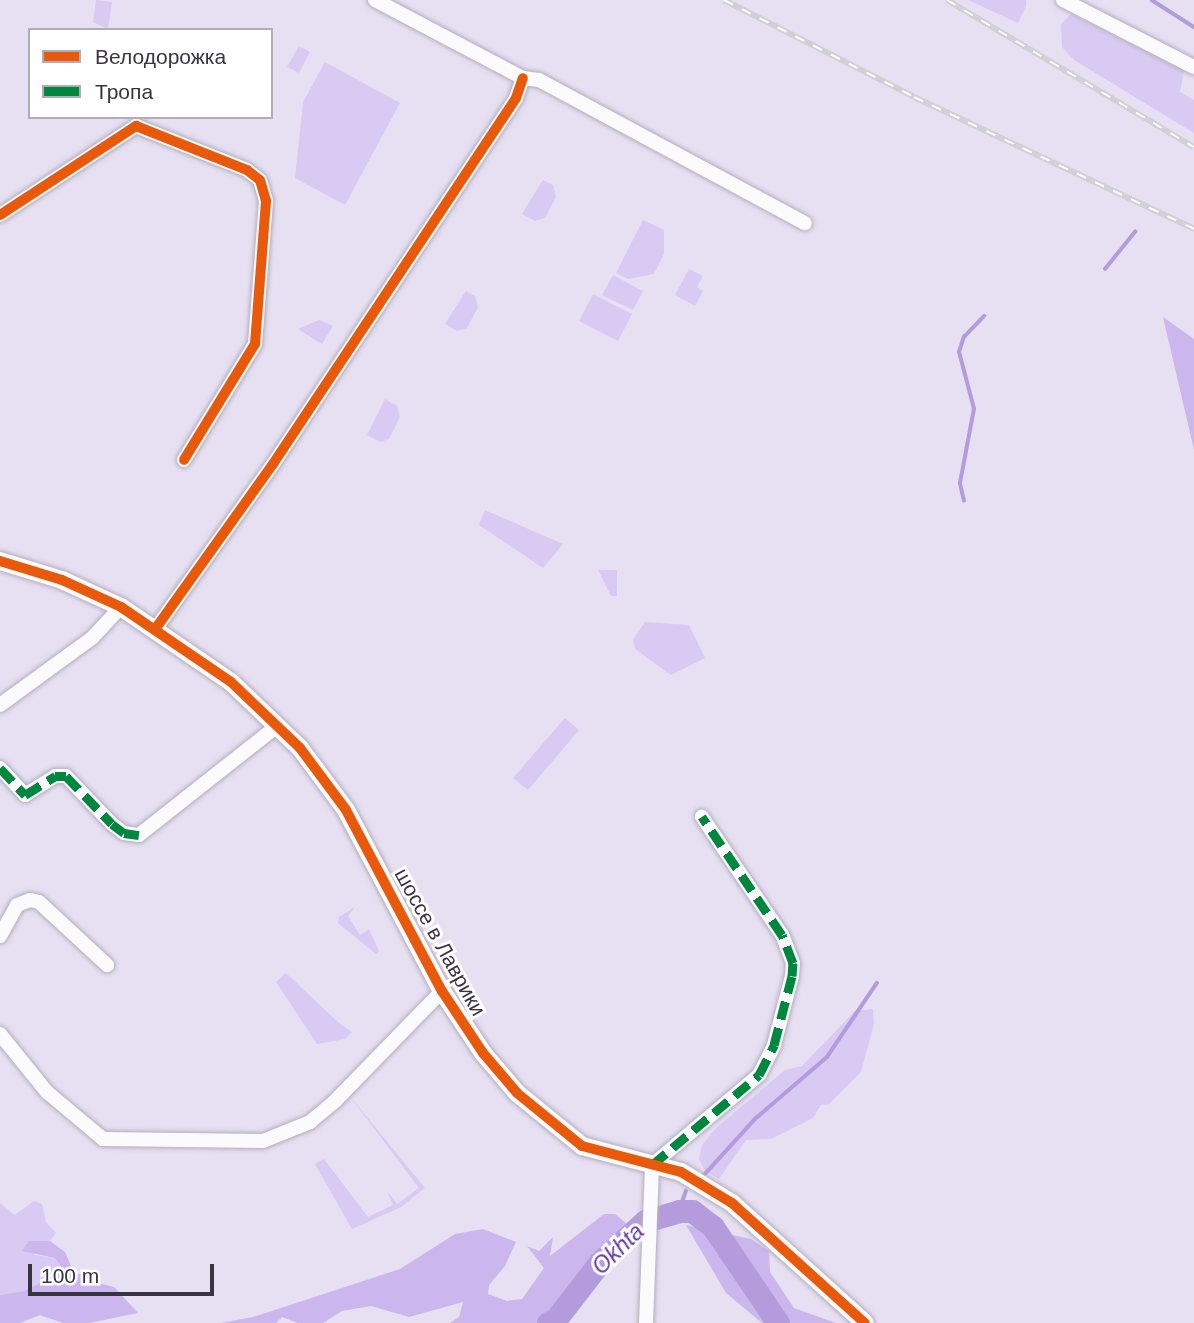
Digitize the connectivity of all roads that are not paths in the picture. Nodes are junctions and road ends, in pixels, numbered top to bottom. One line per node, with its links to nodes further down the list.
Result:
1 (375, 0): 4 (street)
2 (1063, 0): 3 (street)
3 (1194, 67)
4 (523, 78): 6 (street); 10 (street)
5 (0, 215): 7 (street)
6 (805, 223)
7 (184, 460)
8 (0, 561): 9 (street, шоссе в Лаврики)
9 (121, 607): 10 (street, шоссе в Лаврики); 11 (street)
10 (156, 628): 12 (street, шоссе в Лаврики)
11 (0, 705)
12 (277, 726): 13 (street); 17 (street, шоссе в Лаврики)
13 (0, 768)
14 (702, 817): 19 (street)
15 (0, 936): 16 (street)
16 (107, 965)
17 (442, 991): 18 (street); 19 (street, шоссе в Лаврики)
18 (0, 1034)
19 (652, 1165): 20 (street); 21 (street, шоссе в Лаврики)
20 (646, 1323)
21 (865, 1323)

